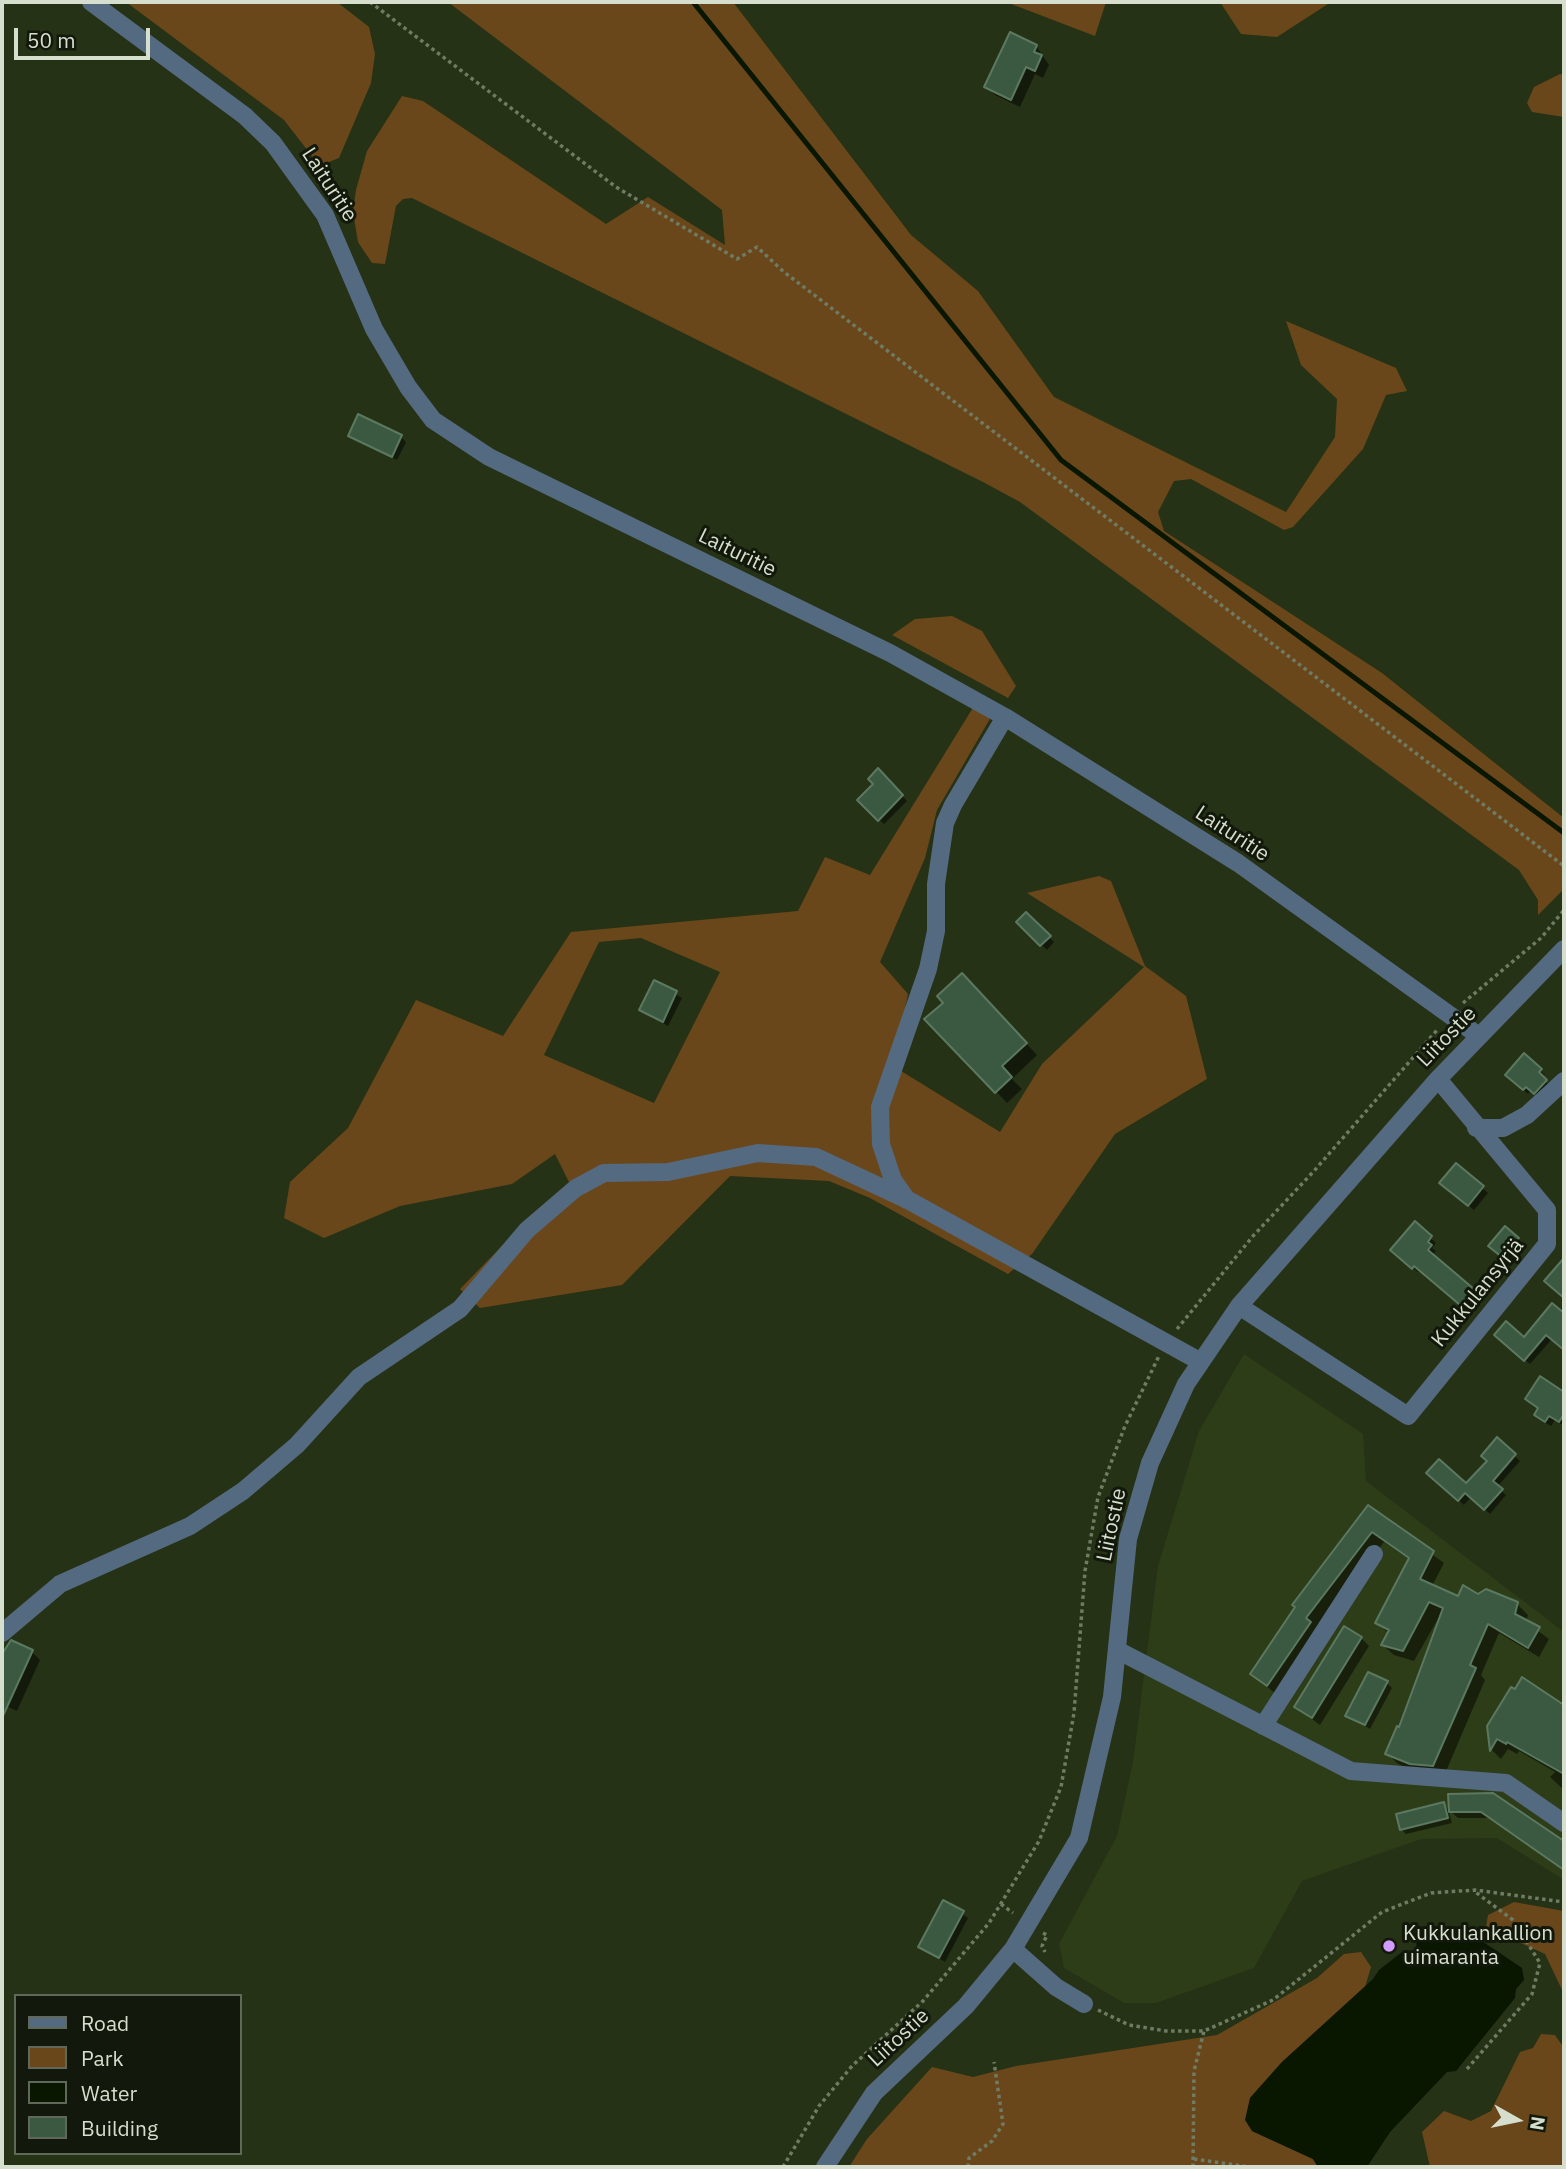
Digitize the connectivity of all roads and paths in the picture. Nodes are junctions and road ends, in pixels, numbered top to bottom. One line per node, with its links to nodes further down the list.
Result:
1 (91, 2): 3 (street, Laituritie)
2 (370, 2): 4 (path)
3 (1005, 717): 6 (street, Laituritie); 10 (street)
4 (1564, 866)
5 (1564, 949): 6 (street, Liitostie)
6 (1479, 1036): 7 (street, Liitostie)
7 (1438, 1079): 9 (street, Kukkulansyrjä); 11 (street, Liitostie)
8 (1564, 1081): 9 (street)
9 (1476, 1128): 11 (street, Kukkulansyrjä)
10 (908, 1200): 12 (street); 14 (street)
11 (1239, 1306): 12 (street, Liitostie)
12 (1201, 1362): 15 (street, Liitostie)
13 (1374, 1555): 16 (street)
14 (2, 1633)
15 (1117, 1650): 16 (street); 20 (street, Liitostie)
16 (1263, 1726): 17 (street)
17 (1564, 1823)
18 (1472, 1890): 19 (path); 22 (path); 24 (path)
19 (1564, 1902)
20 (1013, 1949): 21 (street); 26 (street, Liitostie)
21 (1084, 2004): 22 (path)
22 (1204, 2031): 25 (path)
23 (994, 2062): 27 (path)
24 (1468, 2068)
25 (1194, 2159): 28 (path); 29 (path)
26 (825, 2167)
27 (968, 2167)
28 (1193, 2167)
29 (1250, 2167)

